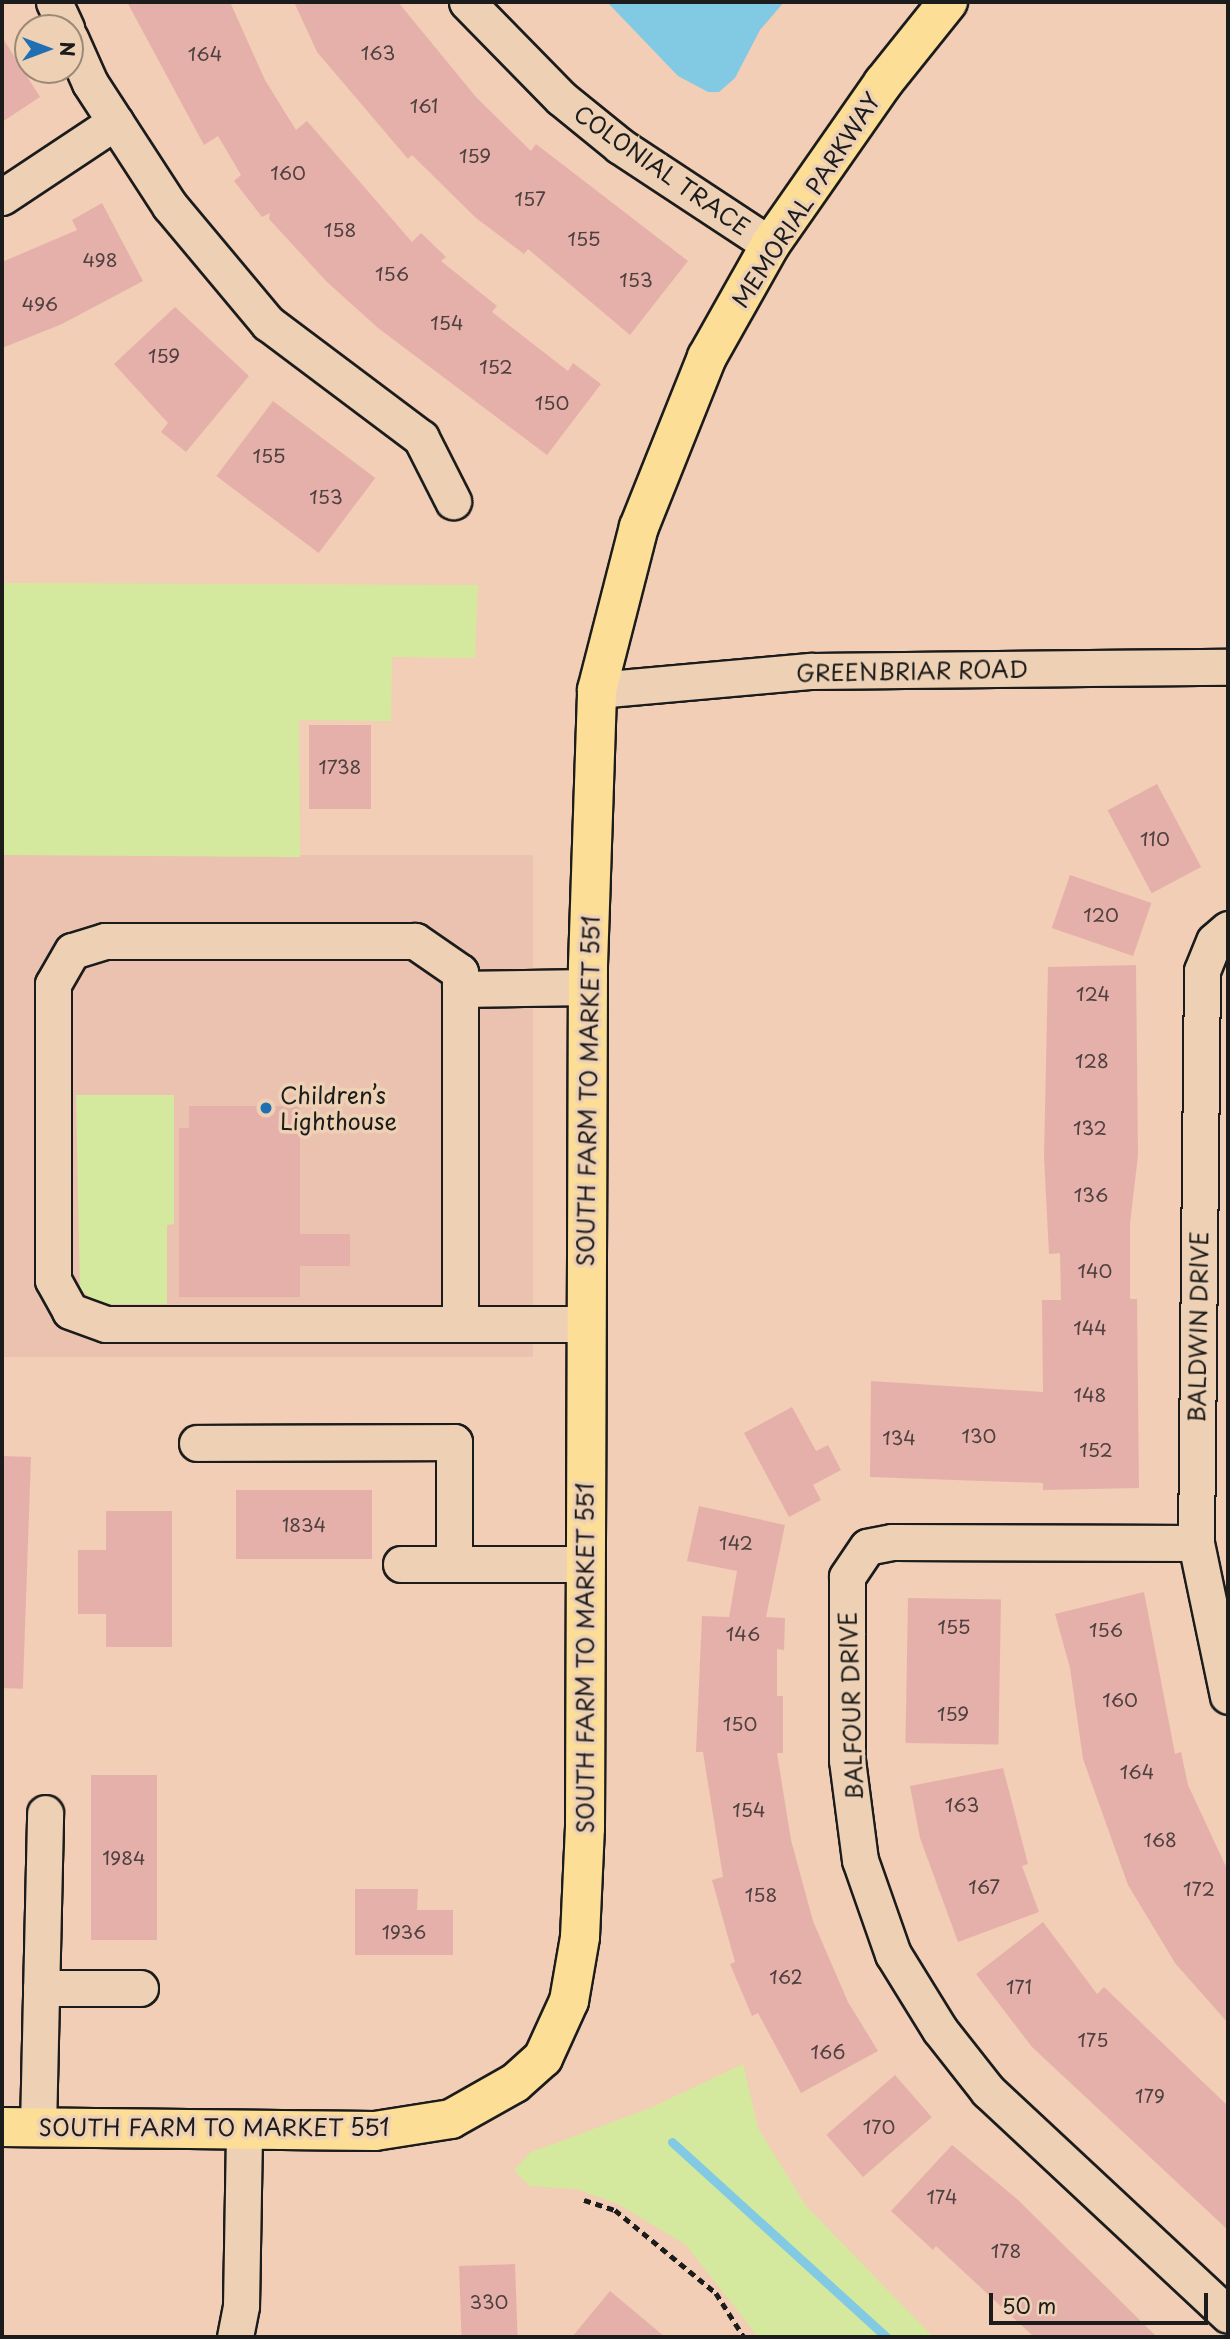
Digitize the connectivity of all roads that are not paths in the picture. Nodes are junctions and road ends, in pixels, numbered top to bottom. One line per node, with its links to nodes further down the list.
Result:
1 (467, 2): 6 (street, COLONIAL TRACE)
2 (948, 2): 6 (main road, MEMORIAL PARKWAY)
3 (84, 64): 4 (street)
4 (115, 122): 5 (street); 7 (street)
5 (2, 197)
6 (770, 246): 9 (main road, MEMORIAL PARKWAY)
7 (453, 501)
8 (1228, 667): 9 (street, GREENBRIAR ROAD)
9 (597, 690): 11 (main road, SOUTH FARM TO MARKET 551)
10 (1217, 942): 13 (street, BALDWIN DRIVE)
11 (588, 987): 12 (street); 15 (main road, SOUTH FARM TO MARKET 551)
12 (460, 989): 14 (street); 14 (street)
13 (1214, 1288): 17 (street, BALDWIN DRIVE)
14 (460, 1324): 15 (street)
15 (586, 1324): 20 (main road, SOUTH FARM TO MARKET 551)
16 (197, 1443): 19 (street)
17 (1196, 1543): 21 (street, BALDWIN DRIVE); 27 (street, BALFOUR DRIVE)
18 (401, 1564): 19 (street)
19 (454, 1564): 20 (street)
20 (586, 1564): 26 (main road, SOUTH FARM TO MARKET 551)
21 (1228, 1696)
22 (45, 1812): 23 (street)
23 (41, 1988): 24 (street); 25 (street)
24 (139, 1988)
25 (20, 2128): 26 (main road, SOUTH FARM TO MARKET 551)
26 (244, 2131): 28 (street)
27 (1228, 2315)
28 (235, 2337)

